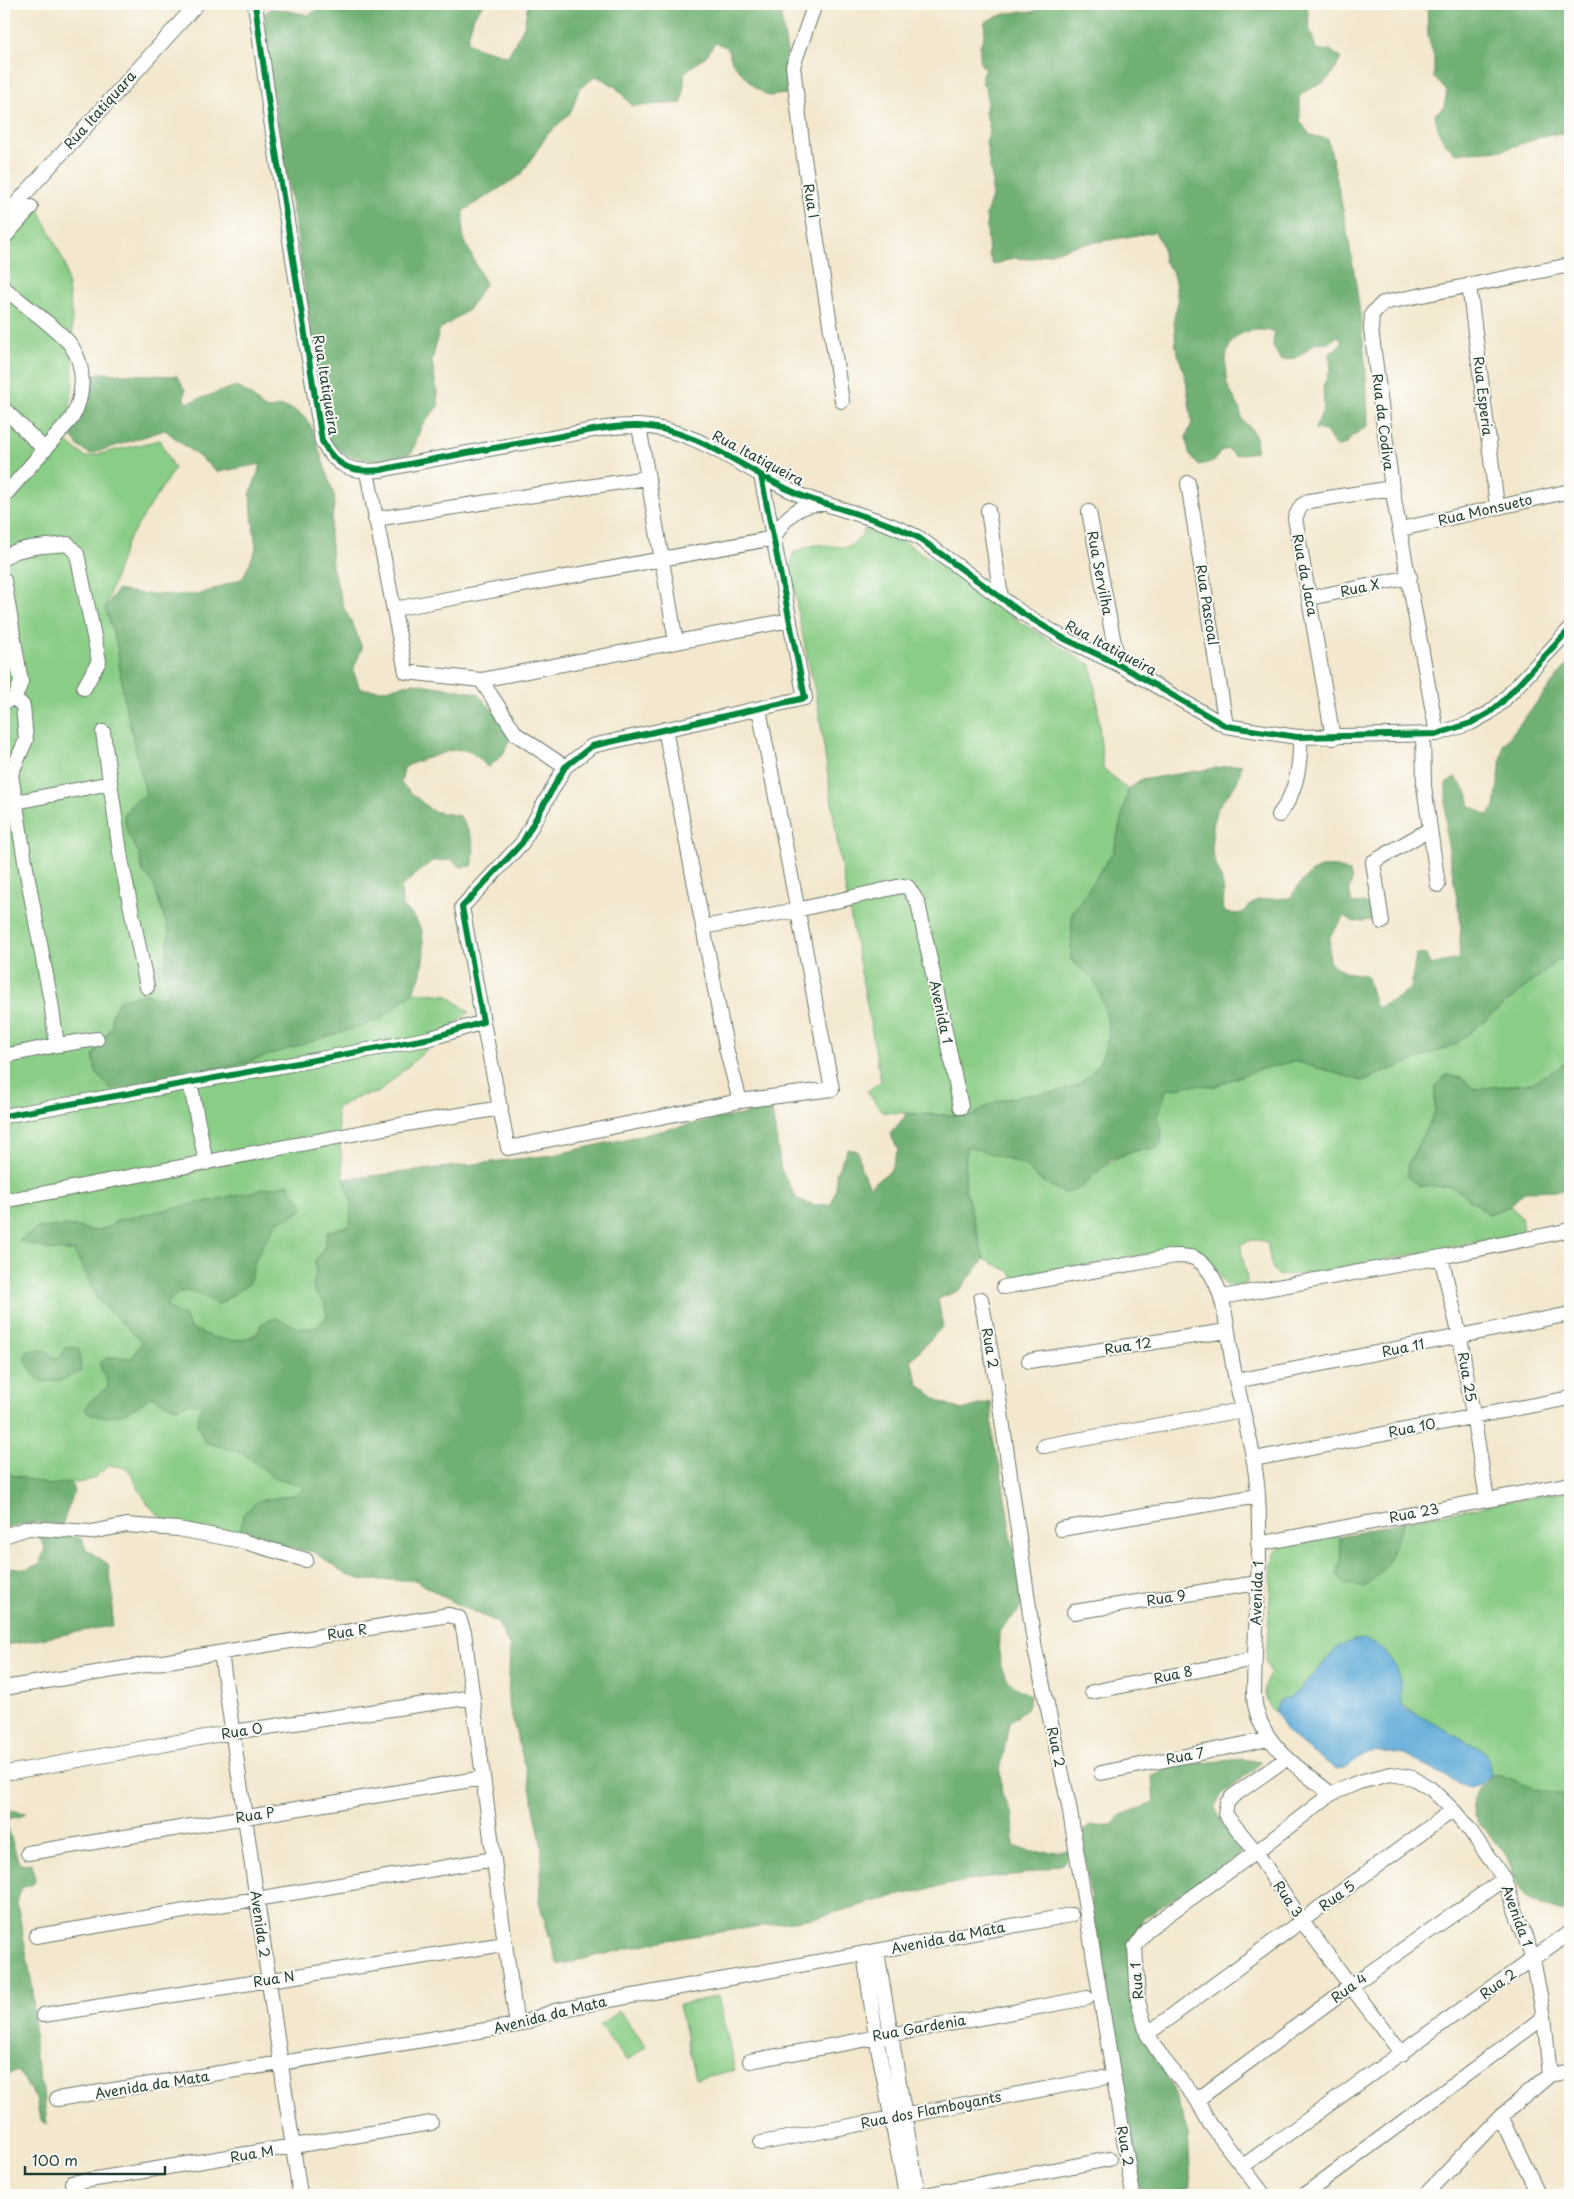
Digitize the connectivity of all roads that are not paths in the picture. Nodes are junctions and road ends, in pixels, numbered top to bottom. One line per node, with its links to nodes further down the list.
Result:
1 (197, 4): 5 (street, Rua Itatiquara)
2 (255, 4): 14 (street, Rua Itatiqueira)
3 (815, 4): 10 (street, Rua I)
4 (32, 206): 6 (street)
5 (4, 217)
6 (4, 238)
7 (1570, 268): 8 (street, Rua da Codiva)
8 (1469, 285): 18 (street, Rua da Codiva); 21 (street, Rua Esperia)
9 (4, 288): 13 (street)
10 (842, 400)
11 (4, 409): 13 (street)
12 (639, 426): 14 (street, Rua Itatiqueira); 15 (street, Rua Itatiqueira); 16 (street)
13 (45, 450): 20 (street)
14 (367, 472): 25 (street)
15 (762, 476): 22 (street, Rua Itatiqueira); 27 (street)
16 (647, 478): 25 (street); 29 (street)
17 (1188, 483): 43 (street, Rua Pascoal)
18 (1392, 488): 26 (street, Rua da Codiva); 33 (street, Rua da Jaca)
19 (1570, 491): 21 (street, Rua Monsueto)
20 (4, 496)
21 (1497, 506): 26 (street, Rua Monsueto)
22 (837, 509): 27 (street); 32 (street, Rua Itatiqueira)
23 (988, 510): 32 (street)
24 (1089, 512): 38 (street, Rua Servilha)
25 (375, 519): 34 (street)
26 (1401, 529): 30 (street, Rua da Codiva)
27 (774, 538): 29 (street); 35 (street)
28 (4, 558): 40 (street)
29 (664, 558): 34 (street); 37 (street)
30 (1410, 578): 33 (street, Rua X); 46 (street, Rua da Codiva)
31 (4, 580): 41 (street)
32 (1001, 597): 38 (street, Rua Itatiqueira)
33 (1310, 598): 49 (street, Rua da Jaca)
34 (394, 609): 39 (street)
35 (790, 620): 37 (street); 42 (street)
36 (1570, 629): 46 (street, Rua Itatiqueira)
37 (676, 642): 39 (street)
38 (1118, 664): 43 (street, Rua Itatiqueira)
39 (481, 680): 50 (street)
40 (84, 688)
41 (9, 700): 52 (street)
42 (759, 708): 44 (street); 56 (street)
43 (1226, 726): 48 (street, Rua Itatiqueira)
44 (665, 729): 50 (street); 58 (street)
45 (103, 732): 51 (street)
46 (1438, 734): 47 (street, Rua Itatiqueira)
47 (1423, 735): 49 (street, Rua Itatiqueira); 54 (street)
48 (1300, 737): 49 (street, Rua Itatiqueira); 53 (street)
49 (1333, 738)
50 (565, 767): 60 (street)
51 (110, 784): 52 (street); 59 (street)
52 (16, 802): 62 (street)
53 (1279, 815)
54 (1430, 829): 55 (street); 57 (street)
55 (1438, 885)
56 (797, 910): 58 (street, Avenida 1); 65 (street); 66 (street, Avenida 1)
57 (1382, 922)
58 (703, 927): 65 (street)
59 (147, 987)
60 (483, 1022): 64 (street); 67 (street)
61 (97, 1039): 62 (street)
62 (57, 1045): 63 (street)
63 (4, 1056)
64 (190, 1082): 68 (street); 69 (street)
65 (740, 1102): 67 (street)
66 (961, 1107)
67 (501, 1108): 69 (street)
68 (4, 1116)
69 (206, 1163): 70 (street)
70 (4, 1201)
71 (1570, 1230): 72 (street)
72 (1441, 1257): 74 (street); 78 (street, Rua 25)
73 (1004, 1287): 74 (street, Avenida 1)
74 (1222, 1298): 77 (street, Avenida 1)
75 (982, 1299): 150 (street, Rua 2)
76 (1570, 1314): 78 (street, Rua 11)
77 (1227, 1331): 79 (street, Rua 12); 80 (street, Avenida 1)
78 (1460, 1336): 80 (street, Rua 11); 83 (street, Rua 25)
79 (1028, 1361)
80 (1236, 1381): 82 (street, Avenida 1)
81 (1570, 1398): 83 (street, Rua 10)
82 (1242, 1410): 84 (street); 85 (street, Avenida 1)
83 (1473, 1416): 85 (street, Rua 10); 88 (street, Rua 25)
84 (1044, 1446)
85 (1254, 1459): 87 (street, Avenida 1)
86 (1570, 1484): 88 (street, Rua 23)
87 (1258, 1496): 89 (street); 91 (street, Avenida 1)
88 (1487, 1499): 91 (street, Rua 23)
89 (1062, 1529)
90 (4, 1536): 92 (street)
91 (1258, 1544): 93 (street, Avenida 1)
92 (306, 1560)
93 (1257, 1583): 94 (street, Rua 9); 96 (street, Avenida 1)
94 (1074, 1612)
95 (220, 1653): 97 (street); 99 (street, Rua R); 100 (street, Avenida 2)
96 (1254, 1659): 98 (street, Rua 8); 101 (street, Avenida 1)
97 (4, 1688)
98 (1092, 1692)
99 (472, 1696): 100 (street, Rua O); 105 (street)
100 (233, 1732): 103 (street, Rua O); 108 (street, Avenida 2)
101 (1269, 1739): 102 (street, Avenida 1); 104 (street, Rua 7)
102 (1287, 1758): 106 (street, Avenida 1); 109 (street, Rua 3)
103 (12, 1772)
104 (1101, 1773)
105 (484, 1778): 108 (street, Rua P); 111 (street)
106 (1331, 1794): 107 (street, Avenida 1); 109 (street, Rua 1)
107 (1453, 1810): 112 (street, Avenida 1); 115 (street, Rua 5)
108 (246, 1816): 110 (street, Rua P); 113 (street, Avenida 2)
109 (1256, 1852): 115 (street, Rua 3); 128 (street, Rua 1)
110 (28, 1853)
111 (494, 1859): 113 (street); 118 (street)
112 (1504, 1879): 120 (street, Avenida 1); 122 (street, Rua 4)
113 (255, 1899): 117 (street); 121 (street, Avenida 2)
114 (1071, 1915): 119 (street, Avenida da Mata)
115 (1302, 1921): 122 (street, Rua 3); 128 (street, Rua 5)
116 (1570, 1932): 120 (street, Avenida 1)
117 (36, 1936)
118 (504, 1944): 121 (street, Rua N); 126 (street)
119 (870, 1953): 126 (street, Avenida da Mata); 127 (street); 129 (street)
120 (1533, 1959): 125 (street, Avenida 1); 130 (street, Rua 2)
121 (268, 1979): 124 (street, Rua N); 132 (street, Avenida 2)
122 (1352, 1985): 130 (street, Rua 3); 137 (street, Rua 4)
123 (1087, 1998): 127 (street, Rua Gardenia)
124 (43, 2015)
125 (1544, 2017): 134 (street, Avenida 1); 152 (street)
126 (517, 2025): 132 (street, Avenida da Mata)
127 (891, 2034): 129 (street, Rua Gardenia); 138 (street)
128 (1147, 2034): 137 (street, Rua 1)
129 (876, 2036): 131 (street, Rua Gardenia); 138 (street)
130 (1402, 2054): 144 (street, Rua 2)
131 (750, 2061)
132 (282, 2064): 136 (street, Avenida da Mata); 142 (street, Avenida 2)
133 (1570, 2071): 134 (street)
134 (1550, 2075): 139 (street)
135 (1102, 2078): 138 (street, Rua dos Flamboyants)
136 (57, 2099)
137 (1197, 2100): 144 (street, Rua 1)
138 (898, 2116): 141 (street, Rua dos Flamboyants); 147 (street); 148 (street)
139 (1501, 2116): 153 (street); 154 (street)
140 (431, 2123): 142 (street, Rua M)
141 (761, 2143)
142 (293, 2147): 145 (street, Rua M); 146 (street, Avenida 2)
143 (1109, 2159): 149 (street)
144 (1243, 2166): 151 (street, Rua 1)
145 (72, 2183)
146 (300, 2195)
147 (906, 2195)
148 (918, 2195)
149 (925, 2195)
150 (1133, 2195)
151 (1264, 2195)
152 (1304, 2195)
153 (1425, 2195)
154 (1539, 2195)

